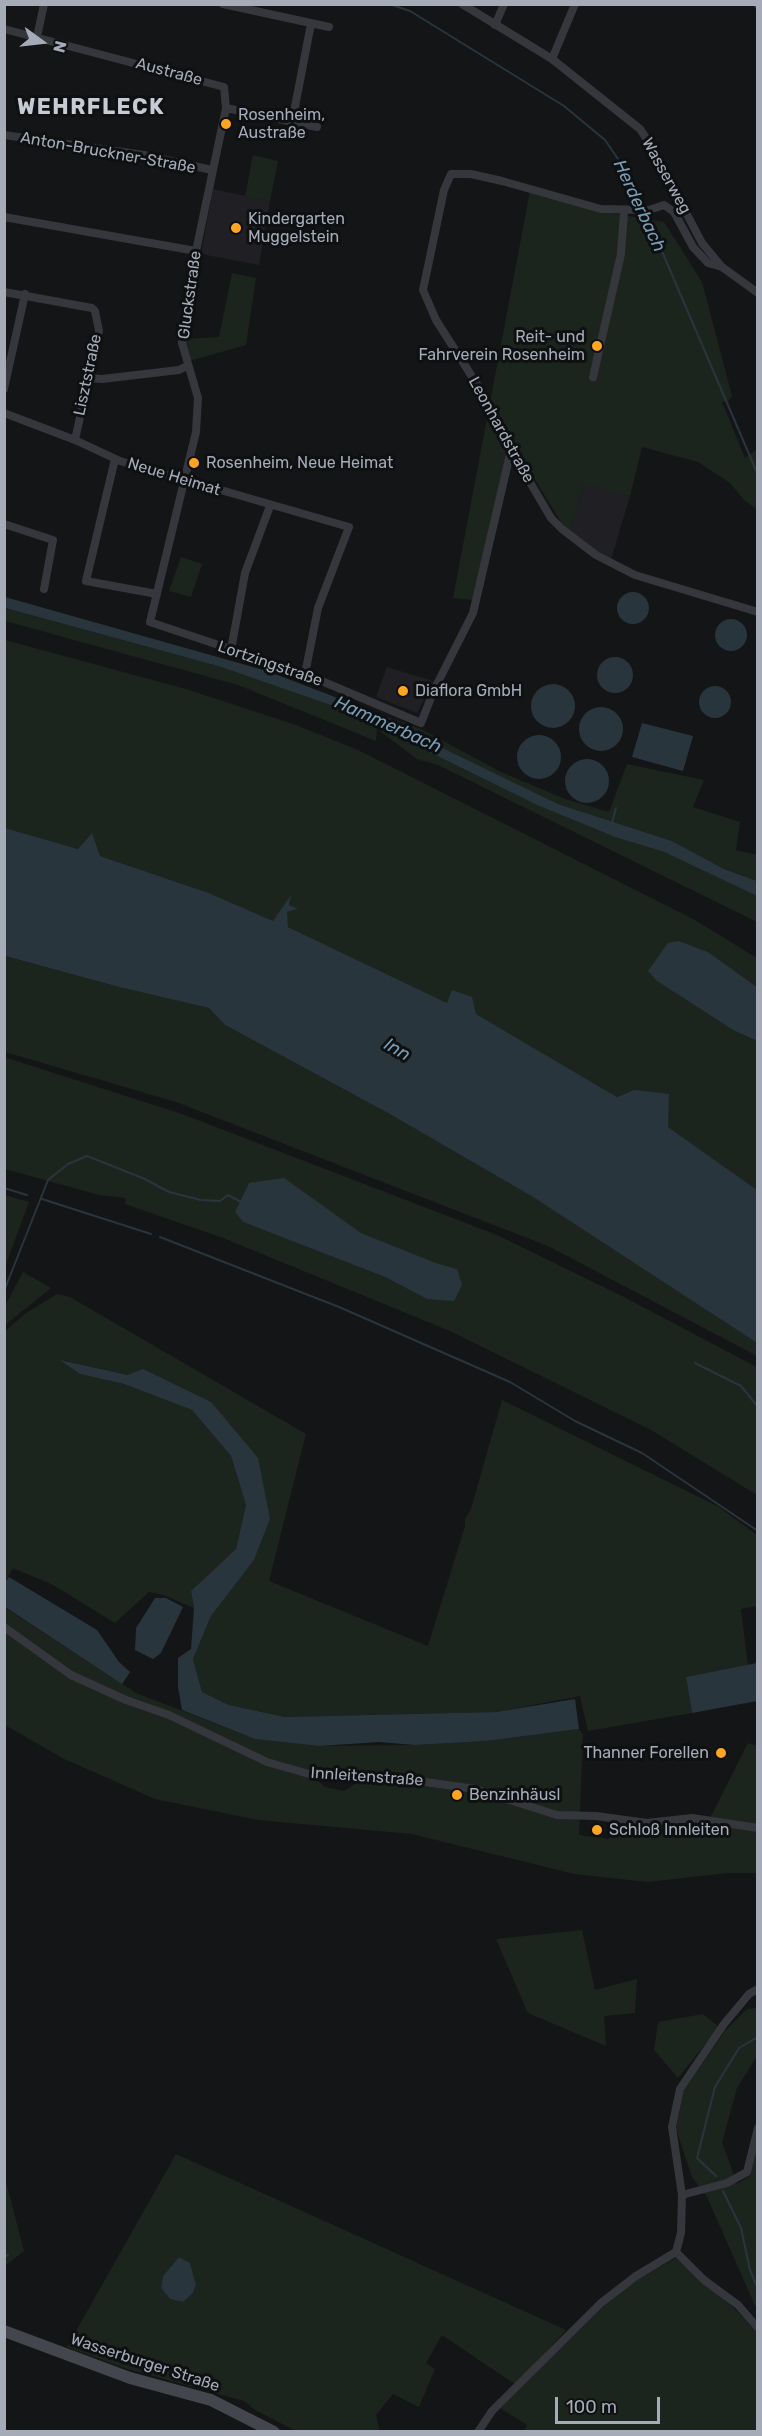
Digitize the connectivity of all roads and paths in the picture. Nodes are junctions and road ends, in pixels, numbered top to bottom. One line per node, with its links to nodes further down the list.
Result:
1 (44, 4): 10 (street)
2 (223, 4): 6 (street)
3 (462, 4): 7 (street, Wasserweg)
4 (504, 4): 7 (street)
5 (576, 4): 11 (street)
6 (311, 24): 8 (street); 13 (street)
7 (495, 26): 11 (street, Wasserweg)
8 (329, 27)
9 (4, 29): 10 (street, Austraße)
10 (37, 37): 12 (street, Austraße)
11 (552, 59): 21 (street, Wasserweg)
12 (226, 108): 13 (street); 16 (street, Gluckstraße)
13 (292, 122): 14 (street)
14 (316, 127)
15 (4, 135): 16 (street, Anton-Bruckner-Straße)
16 (212, 170): 20 (street, Gluckstraße)
17 (502, 181): 18 (street, Wasserweg); 31 (street, Leonhardstraße)
18 (624, 211): 21 (street, Wasserweg); 26 (street)
19 (4, 217): 20 (street)
20 (196, 251): 25 (street, Gluckstraße)
21 (722, 267): 23 (street)
22 (4, 292): 24 (street)
23 (758, 293)
24 (25, 294): 27 (street, Lisztstraße); 28 (street)
25 (187, 366): 27 (street); 33 (street, Gluckstraße)
26 (593, 377)
27 (90, 378): 30 (street, Lisztstraße)
28 (4, 389)
29 (4, 413): 30 (street, Neue Heimat)
30 (75, 440): 32 (street, Neue Heimat)
31 (511, 450): 38 (street, Leonhardstraße); 41 (street, Lortzingstraße)
32 (115, 459): 33 (street, Neue Heimat); 37 (street)
33 (184, 482): 34 (street, Neue Heimat); 37 (street, Gluckstraße)
34 (270, 506): 40 (street); 41 (street, Neue Heimat)
35 (4, 524): 36 (street)
36 (44, 589)
37 (157, 594): 39 (street, Gluckstraße)
38 (758, 612)
39 (150, 622): 40 (street, Lortzingstraße)
40 (231, 650): 41 (street, Lortzingstraße)
41 (305, 674)
42 (4, 1627): 43 (street, Innleitenstraße)
43 (758, 1828)
44 (758, 1989): 46 (street)
45 (758, 2128): 46 (street)
46 (682, 2195): 47 (street)
47 (676, 2252): 48 (street); 51 (street)
48 (758, 2328)
49 (4, 2331): 50 (main road, Wasserburger Straße)
50 (274, 2432)
51 (478, 2432)

